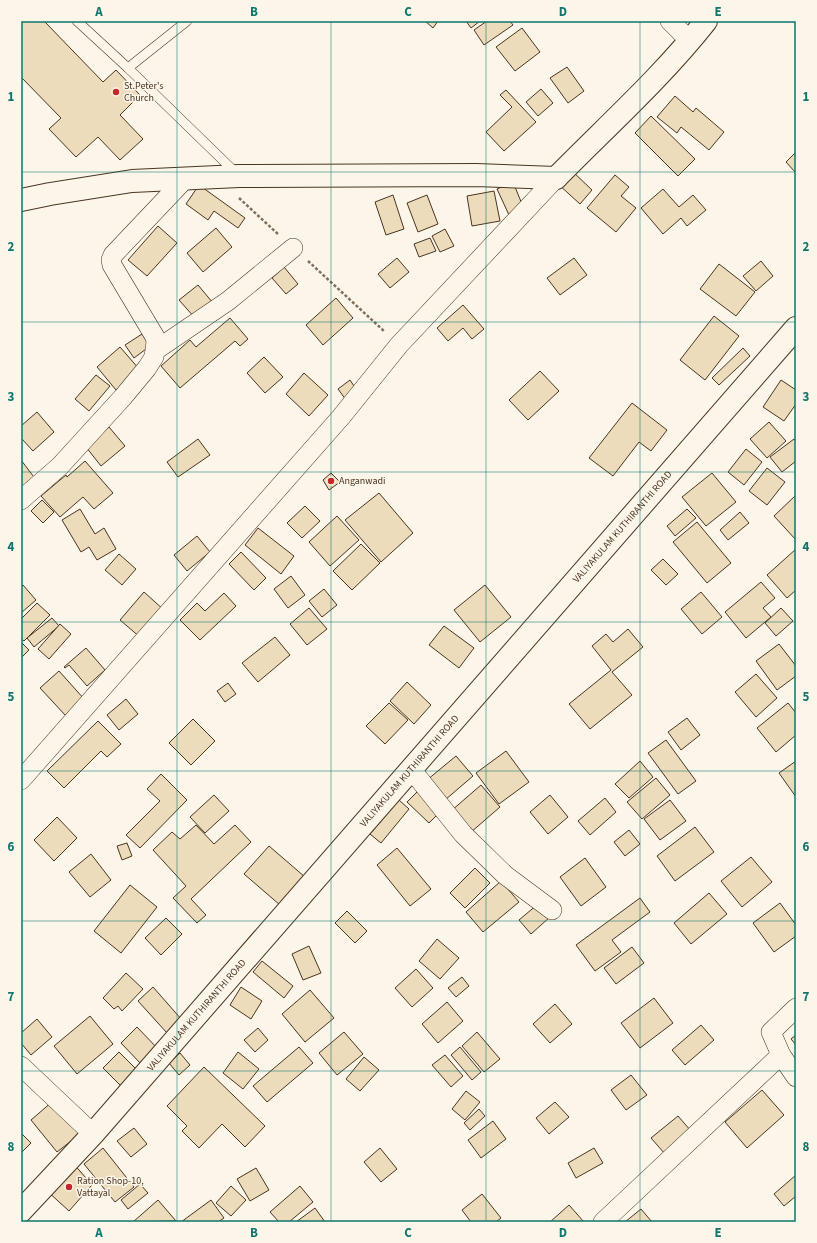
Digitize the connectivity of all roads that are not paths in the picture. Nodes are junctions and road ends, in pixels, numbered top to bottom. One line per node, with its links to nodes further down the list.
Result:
1 (77, 21): 6 (lane)
2 (187, 21): 6 (lane)
3 (670, 21): 5 (street)
4 (706, 21): 5 (street)
5 (690, 41): 8 (street)
6 (128, 68): 7 (lane)
7 (239, 176): 8 (street); 9 (street)
8 (556, 178): 16 (street)
9 (185, 179): 10 (street); 13 (street)
10 (23, 197)
11 (293, 248): 13 (street)
12 (796, 328): 15 (street, VALIYAKULAM KUTHIRANTHI ROAD)
13 (156, 350): 14 (street)
14 (21, 500)
15 (411, 769): 17 (street); 22 (street, VALIYAKULAM KUTHIRANTHI ROAD)
16 (21, 780)
17 (552, 910)
18 (796, 1008): 19 (street)
19 (781, 1055): 21 (street); 24 (street)
20 (21, 1066): 22 (street)
21 (796, 1077)
22 (93, 1134): 23 (street, VALIYAKULAM KUTHIRANTHI ROAD)
23 (24, 1202)
24 (603, 1222)

